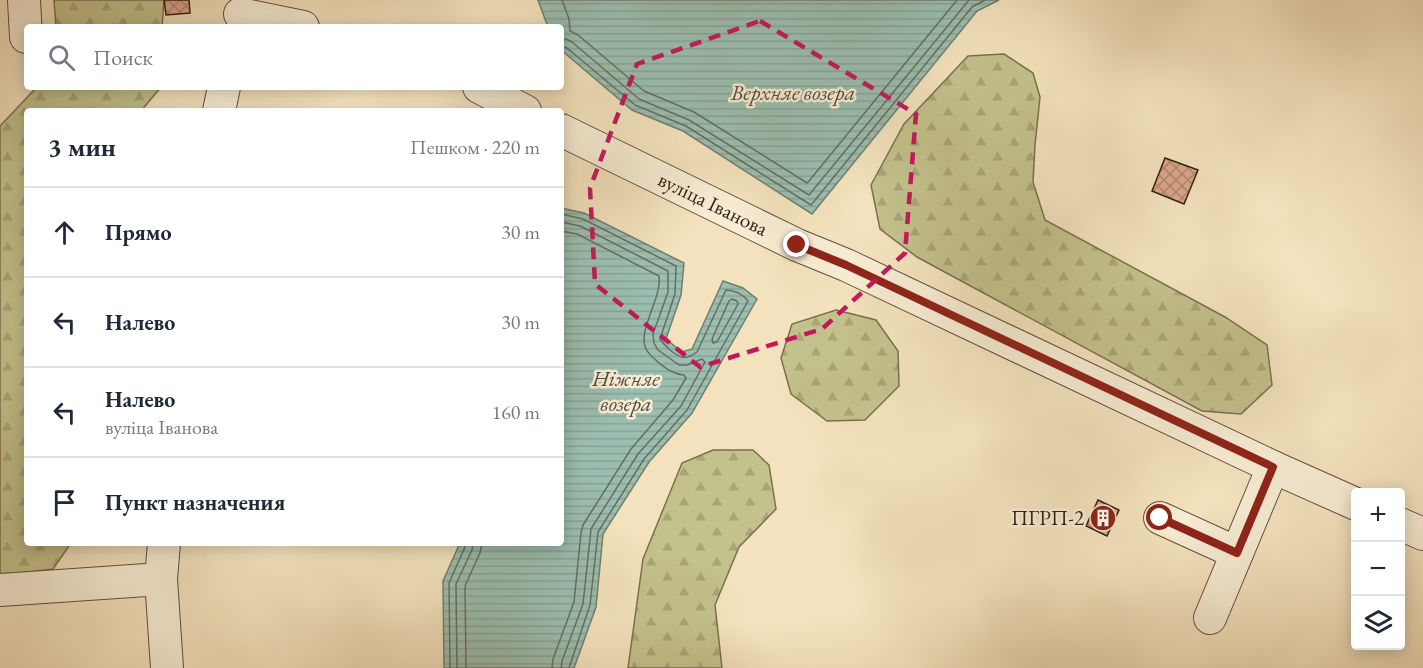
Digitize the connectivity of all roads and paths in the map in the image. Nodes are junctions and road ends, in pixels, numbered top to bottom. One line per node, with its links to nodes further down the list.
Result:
1 (24, 0): 3 (street)
2 (240, 14): 4 (street)
3 (25, 24)
4 (288, 24)
5 (223, 90): 7 (street)
6 (485, 90): 8 (street)
7 (220, 108)
8 (519, 108)
9 (564, 131): 10 (street, вуліца Іванова)
10 (1273, 467): 11 (street, вуліца Іванова); 16 (street)
11 (1351, 502)
12 (1160, 518): 16 (street)
13 (1405, 526): 14 (street)
14 (1423, 534)
15 (164, 546): 17 (street)
16 (1237, 553): 19 (street)
17 (161, 579): 18 (street); 20 (street)
18 (0, 590)
19 (1210, 618)
20 (167, 668)

